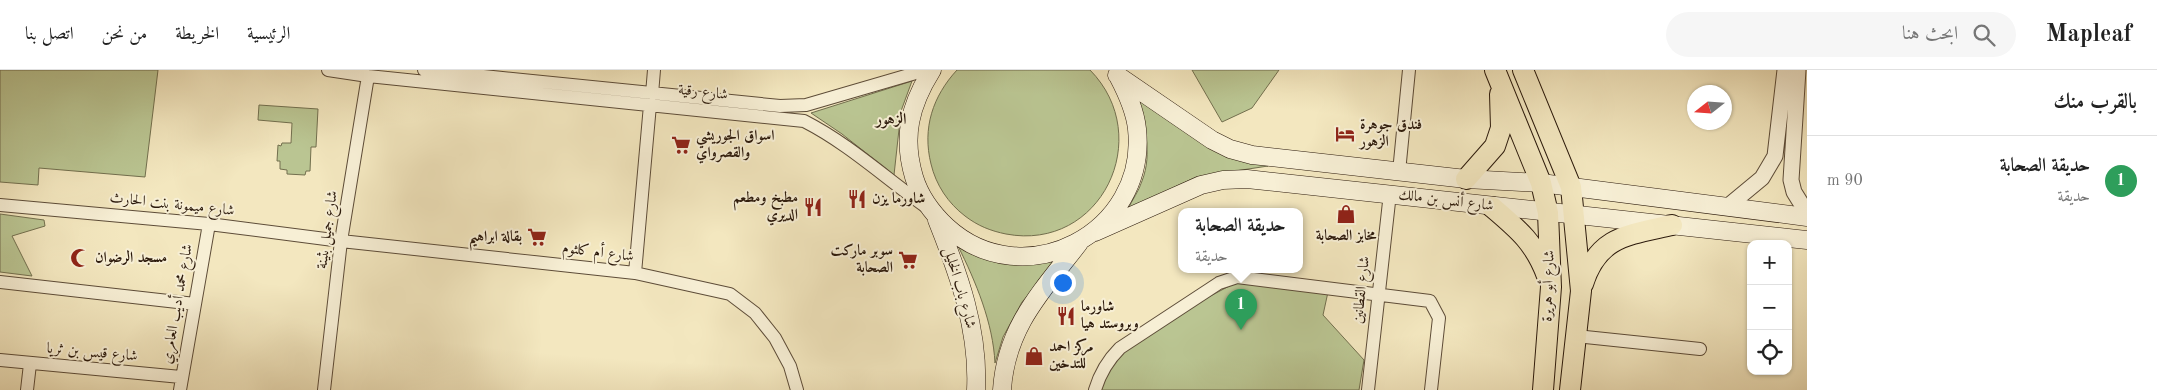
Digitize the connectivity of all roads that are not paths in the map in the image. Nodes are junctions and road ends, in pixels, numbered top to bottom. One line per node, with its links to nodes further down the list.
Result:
1 (328, 70): 11 (street, شارع رقية)
2 (424, 70): 13 (street, شارع رقية)
3 (654, 70): 13 (street)
4 (926, 70): 13 (street, شارع رقية)
5 (932, 70): 22 (main road)
6 (1409, 70): 14 (street)
7 (1524, 70): 17 (highway, شارع أبو هريرة)
8 (1115, 73): 14 (main road, شارع أنس بن مالك); 29 (main road)
9 (1795, 73): 12 (street)
10 (1497, 75): 15 (highway); 16 (highway, شارع أبو هريرة)
11 (368, 76): 13 (street, شارع رقية); 31 (street, شارع جميل بثينة)
12 (1796, 90): 21 (street); 24 (street)
13 (651, 99): 22 (street, شارع رقية); 32 (street)
14 (1399, 172): 15 (main road, شارع أنس بن مالك)
15 (1466, 179): 16 (main road, شارع أنس بن مالك)
16 (1541, 183): 17 (main road, شارع أنس بن مالك); 23 (highway, شارع أبو هريرة)
17 (1571, 187): 21 (main road, شارع أنس بن مالك); 25 (highway, شارع أبو هريرة)
18 (1390, 193): 20 (main road, شارع أنس بن مالك); 29 (main road, شارع أنس بن مالك); 36 (street, شارع القطانين)
19 (0, 205): 27 (street, شارع ميمونة بنت الحارث)
20 (1492, 207): 23 (main road, شارع أنس بن مالك); 34 (highway)
21 (1727, 207): 26 (main road, شارع أنس بن مالك)
22 (933, 213): 29 (main road, شارع أنس بن مالك); 47 (main road, شارع باب الخليل)
23 (1548, 213): 25 (main road, شارع أنس بن مالك); 34 (highway, شارع أبو هريرة)
24 (1807, 213)
25 (1574, 214): 28 (main road, شارع أنس بن مالك); 35 (highway, شارع أبو هريرة)
26 (1807, 217)
27 (208, 224): 31 (street, شارع ميمونة بنت الحارث); 37 (street, شارع محمد أديب العامري)
28 (1672, 225): 30 (main road, شارع أنس بن مالك); 35 (highway)
29 (1088, 236): 48 (main road)
30 (1807, 240)
31 (341, 241): 32 (street, شارع أم كلثوم); 45 (street, شارع جميل بثينة)
32 (635, 273): 46 (street, شارع أم كلثوم)
33 (0, 282): 37 (street)
34 (1551, 287): 52 (highway, شارع أبو هريرة)
35 (1581, 291): 38 (highway, شارع أبو هريرة)
36 (1377, 293): 49 (street); 50 (street, شارع القطانين); 51 (street)
37 (195, 304): 42 (street, شارع محمد أديب العامري)
38 (1576, 336): 39 (street); 53 (highway, شارع أبو هريرة)
39 (1700, 349)
40 (0, 360): 41 (street, شارع قيس بن ثريا)
41 (30, 364): 42 (street, شارع قيس بن ثريا); 43 (street)
42 (181, 377): 44 (street, شارع محمد أديب العامري)
43 (26, 390)
44 (180, 390)
45 (324, 390)
46 (797, 390)
47 (976, 390)
48 (1002, 390)
49 (1095, 390)
50 (1368, 390)
51 (1430, 390)
52 (1543, 390)
53 (1570, 390)

